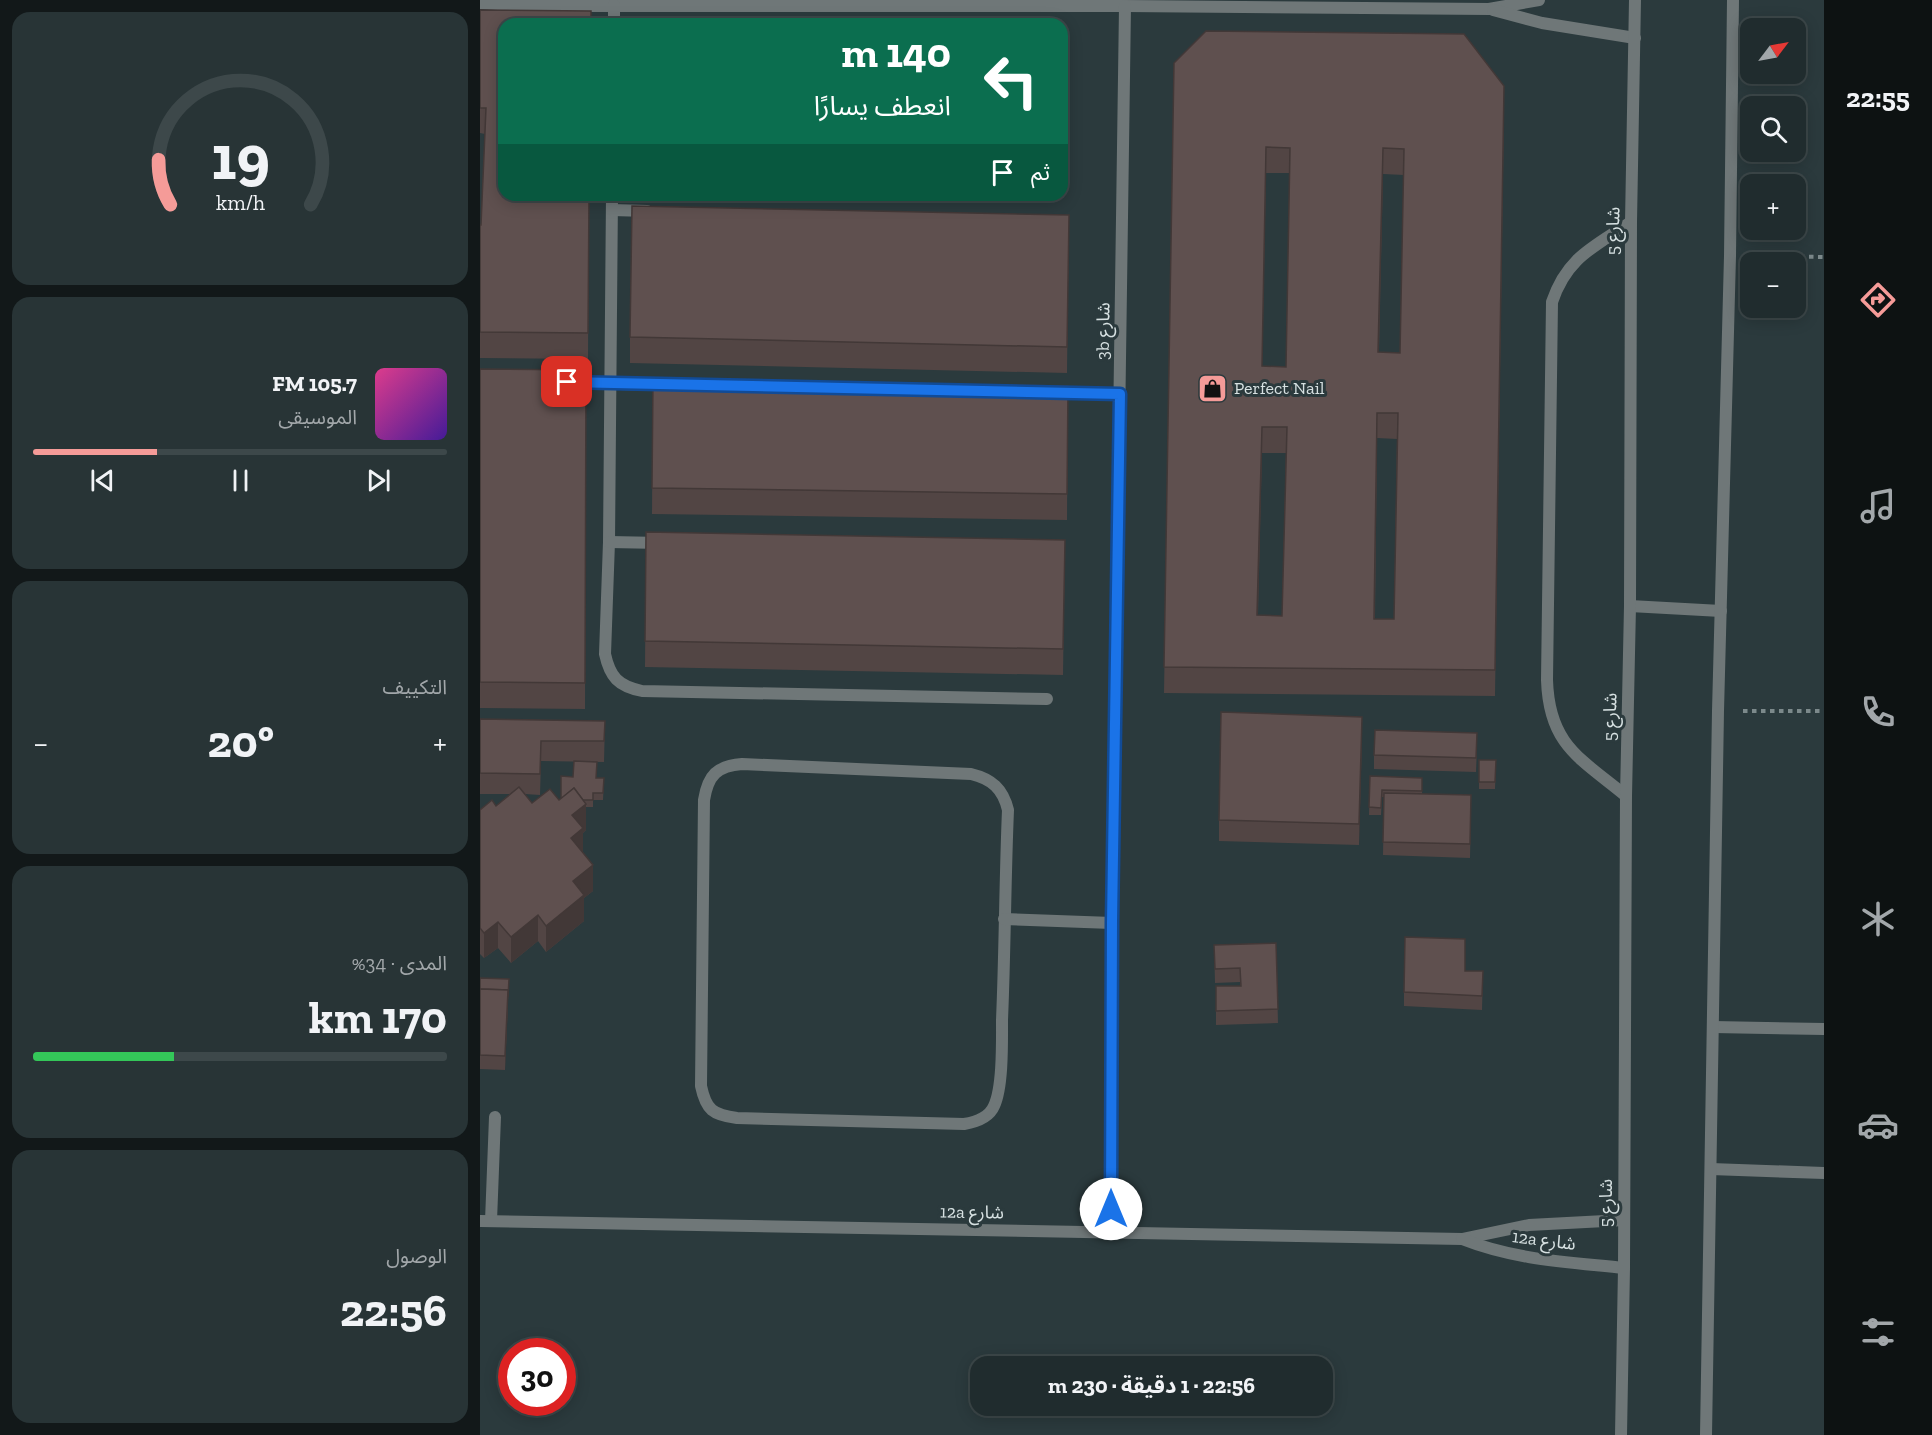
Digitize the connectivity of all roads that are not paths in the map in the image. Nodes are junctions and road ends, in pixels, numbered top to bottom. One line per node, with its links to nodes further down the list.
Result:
1 (1539, 0): 9 (street)
2 (1635, 0): 12 (street, شارع 5)
3 (1733, 0): 25 (street)
4 (480, 3): 7 (street)
5 (1166, 3): 8 (street); 9 (street)
6 (614, 5): 7 (street); 8 (street); 11 (street)
7 (530, 6): 10 (street)
8 (1125, 6): 21 (street, 3b شارع)
9 (1489, 9): 12 (street)
10 (499, 17)
11 (614, 18)
12 (1635, 38): 16 (street, شارع 5)
13 (612, 201): 14 (street)
14 (612, 210): 15 (street); 18 (street)
15 (660, 212)
16 (1631, 222): 24 (street, شارع 5); 27 (street)
17 (563, 382): 18 (street)
18 (611, 384): 19 (street); 22 (street)
19 (682, 385)
20 (1037, 392): 21 (street)
21 (1120, 394): 29 (street, 3b شارع)
22 (609, 542): 23 (street); 26 (street)
23 (681, 543)
24 (1630, 606): 25 (street); 27 (street, شارع 5)
25 (1721, 610): 30 (street)
26 (1047, 699)
27 (1626, 795): 35 (street, شارع 5)
28 (1004, 919): 28 (street); 29 (street)
29 (1112, 922): 37 (street, 3b شارع)
30 (1713, 1027): 31 (street); 33 (street)
31 (1824, 1029)
32 (495, 1117): 36 (street)
33 (1711, 1169): 34 (street); 41 (street)
34 (1824, 1173)
35 (1624, 1220): 38 (street, 12a شارع); 39 (street, شارع 5)
36 (486, 1221): 37 (street, 12a شارع)
37 (1111, 1233): 38 (street, 12a شارع)
38 (1462, 1239): 39 (street, 12a شارع)
39 (1624, 1268): 40 (street, شارع 5)
40 (1621, 1435)
41 (1706, 1435)

